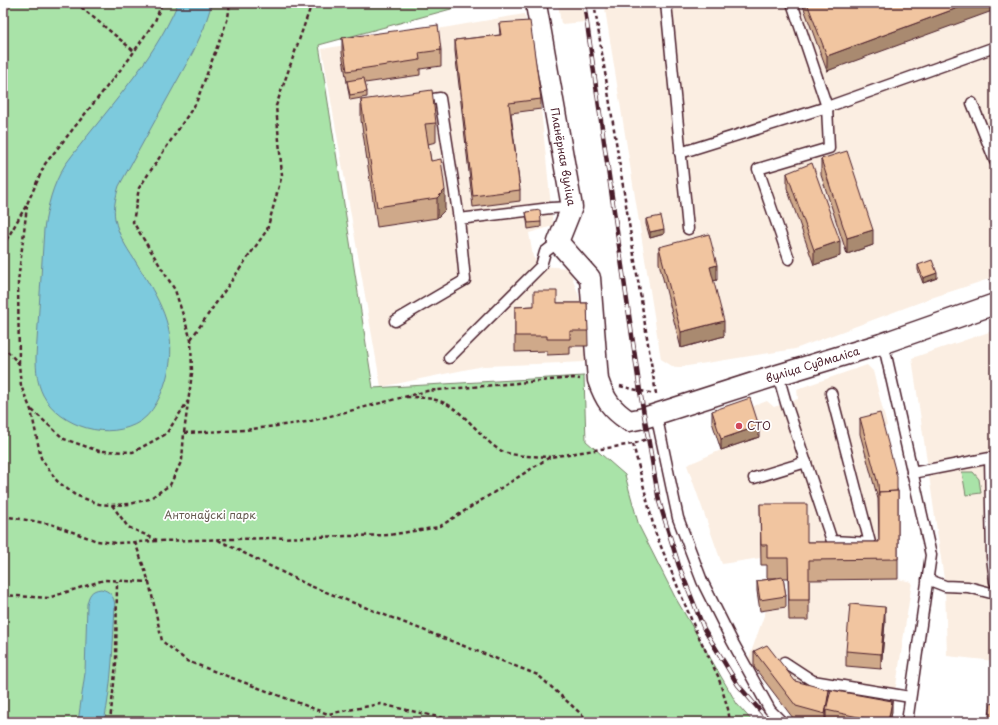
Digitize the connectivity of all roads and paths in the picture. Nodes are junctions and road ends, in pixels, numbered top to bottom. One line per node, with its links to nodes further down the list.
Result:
1 (76, 3): 10 (path)
2 (162, 3): 10 (path)
3 (230, 3): 25 (path)
4 (312, 3): 25 (path)
5 (594, 3): 33 (path)
6 (666, 3): 14 (lane)
7 (792, 3): 13 (lane)
8 (537, 6): 17 (street, Планёрная вуліца)
9 (995, 47): 13 (lane)
10 (134, 51): 16 (path)
11 (410, 102): 18 (lane)
12 (972, 103): 15 (lane)
13 (827, 107): 14 (lane); 22 (lane)
14 (680, 153): 19 (lane)
15 (995, 161)
16 (27, 204): 21 (path); 29 (path)
17 (572, 207): 18 (lane); 20 (street, Планёрная вуліца)
18 (459, 219): 24 (lane)
19 (688, 229)
20 (558, 242): 28 (lane); 31 (street)
21 (3, 246)
22 (789, 259)
23 (995, 304): 26 (street, вуліца Судмаліса)
24 (395, 321)
25 (191, 340): 35 (path)
26 (881, 344): 30 (street, вуліца Судмаліса); 42 (lane)
27 (3, 346): 29 (path)
28 (449, 358)
29 (19, 364): 36 (path)
30 (778, 375): 37 (street, вуліца Судмаліса); 41 (lane)
31 (598, 380): 34 (path); 37 (street, вуліца Судмаліса)
32 (831, 393): 41 (lane)
33 (656, 394)
34 (402, 397): 38 (path); 39 (path)
35 (188, 401): 36 (path); 38 (path)
36 (31, 410): 45 (path)
37 (656, 414): 63 (lane)
38 (184, 433): 45 (path)
39 (550, 457): 47 (path); 62 (path)
40 (992, 458): 42 (lane); 44 (lane)
41 (806, 462): 43 (lane)
42 (912, 473): 51 (lane)
43 (754, 478)
44 (993, 503): 50 (lane)
45 (112, 506): 48 (path)
46 (4, 515): 49 (path)
47 (217, 540): 48 (path); 61 (path)
48 (157, 541): 49 (path)
49 (135, 542): 53 (path)
50 (994, 557): 54 (lane)
51 (927, 578): 55 (lane); 58 (lane)
52 (117, 581): 53 (path); 56 (path); 59 (path)
53 (149, 582): 60 (path)
54 (995, 582)
55 (995, 594)
56 (3, 595)
57 (784, 662): 58 (lane)
58 (910, 697): 64 (lane)
59 (110, 722)
60 (461, 722)
61 (590, 722)
62 (730, 722)
63 (782, 722)
64 (907, 722)

